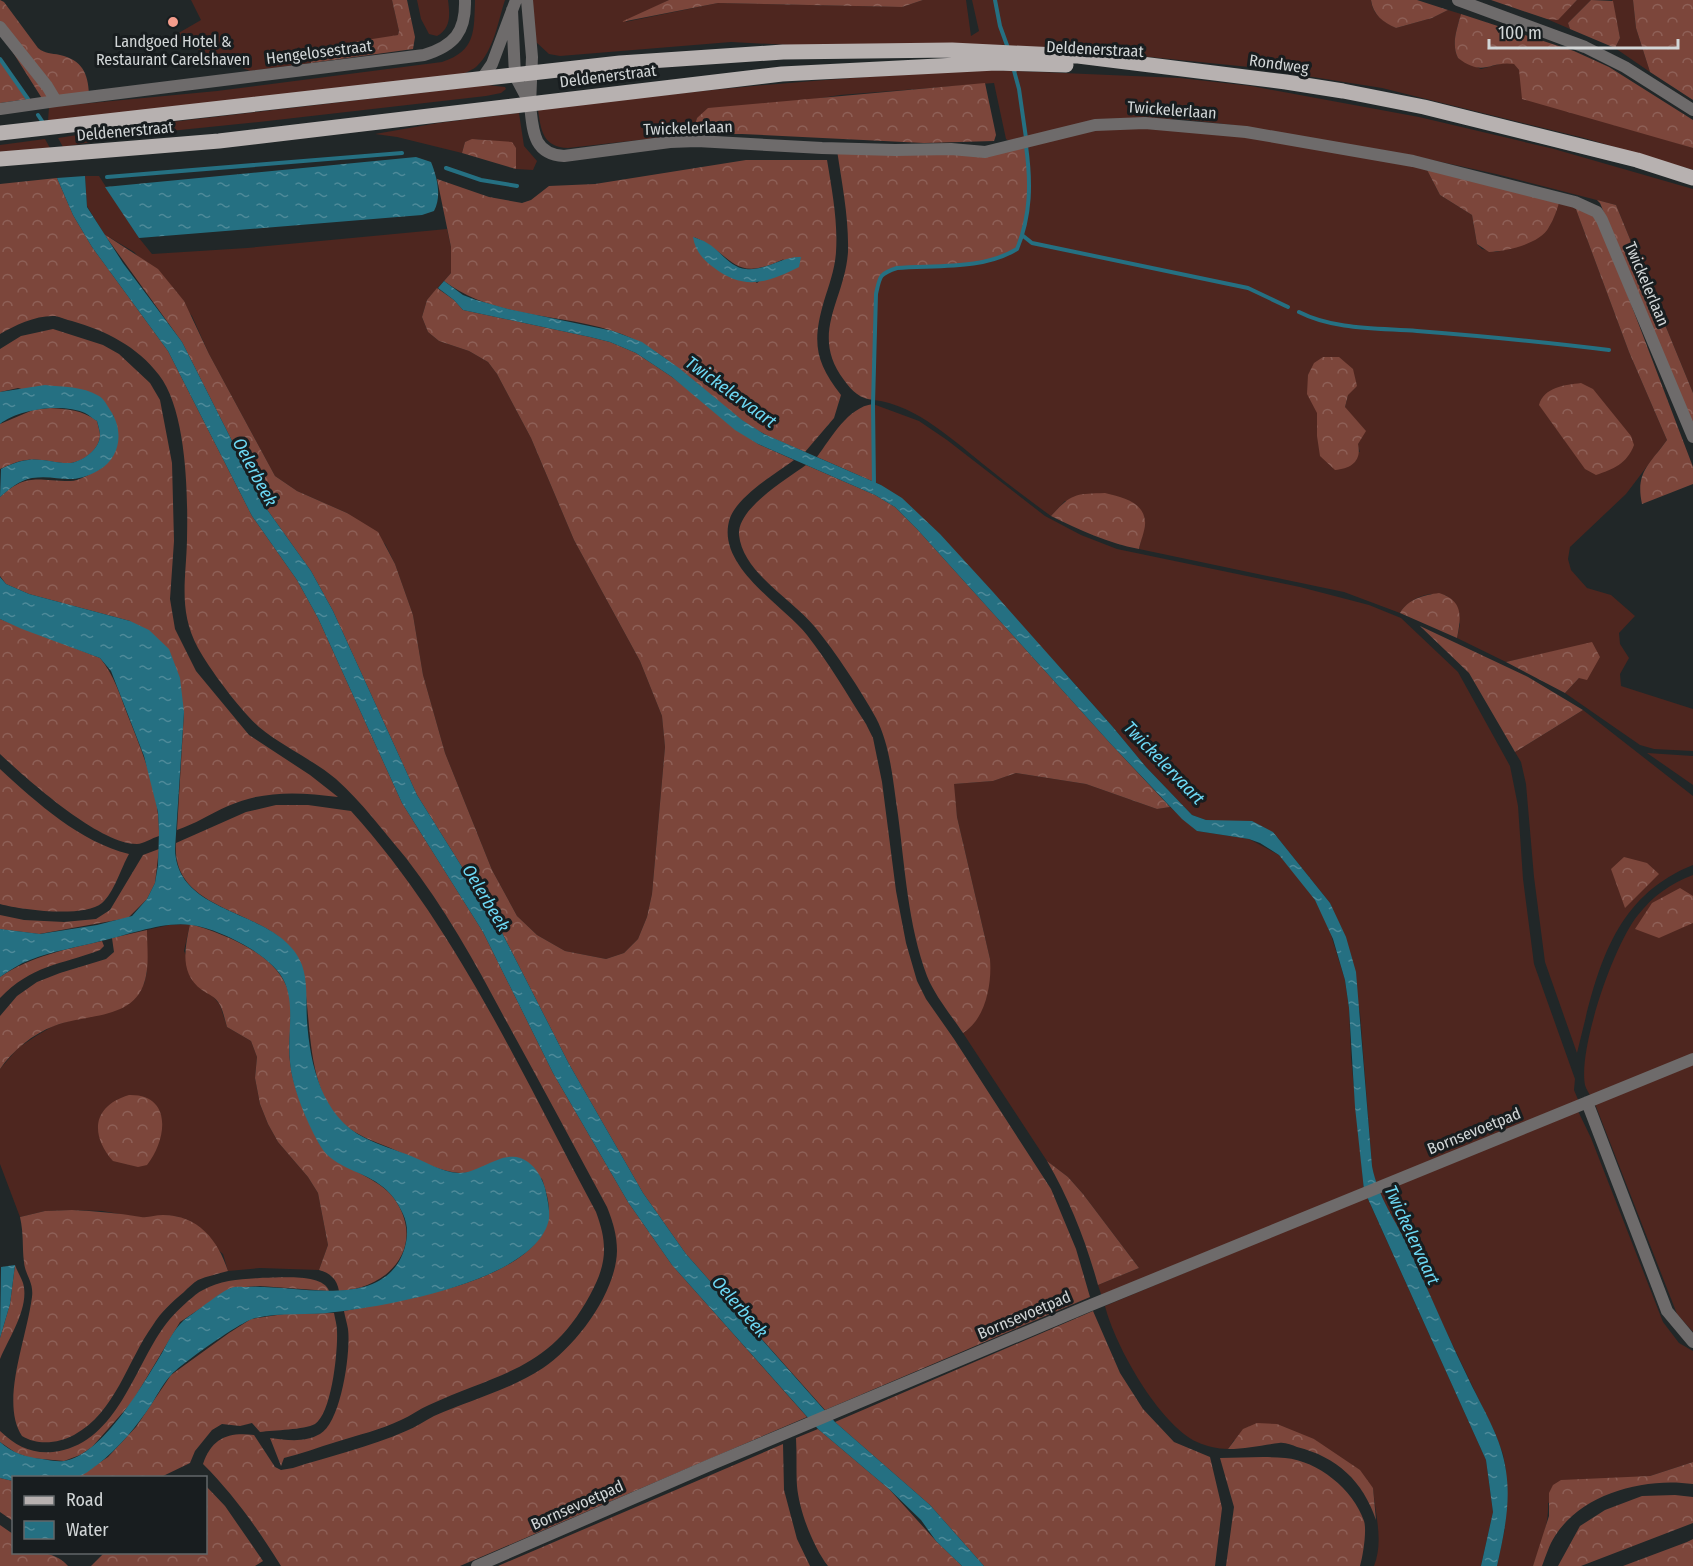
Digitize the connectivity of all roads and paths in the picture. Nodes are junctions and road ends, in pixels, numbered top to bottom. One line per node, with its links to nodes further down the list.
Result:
1 (465, 0): 11 (street, Hengelosestraat)
2 (526, 0): 7 (street)
3 (1458, 0): 14 (street)
4 (514, 5): 9 (street); 10 (street)
5 (0, 27): 11 (street)
6 (851, 50): 7 (main road, Deldenerstraat); 8 (main road, Rondweg)
7 (532, 74): 9 (main road, Deldenerstraat); 12 (street)
8 (1222, 74): 12 (main road, Deldenerstraat); 17 (main road, Rondweg)
9 (515, 76): 10 (main road, Deldenerstraat); 12 (street)
10 (481, 80): 15 (main road, Deldenerstraat)
11 (56, 101): 13 (street, Hengelosestraat)
12 (530, 105): 16 (main road, Deldenerstraat); 18 (street, Twickelerlaan)
13 (0, 110)
14 (1693, 110)
15 (0, 133)
16 (0, 159)
17 (1693, 178)
18 (1693, 437)
19 (1693, 1059): 20 (street, Bornsevoetpad)
20 (1587, 1102): 21 (street); 22 (street, Bornsevoetpad)
21 (1693, 1342)
22 (477, 1566)

